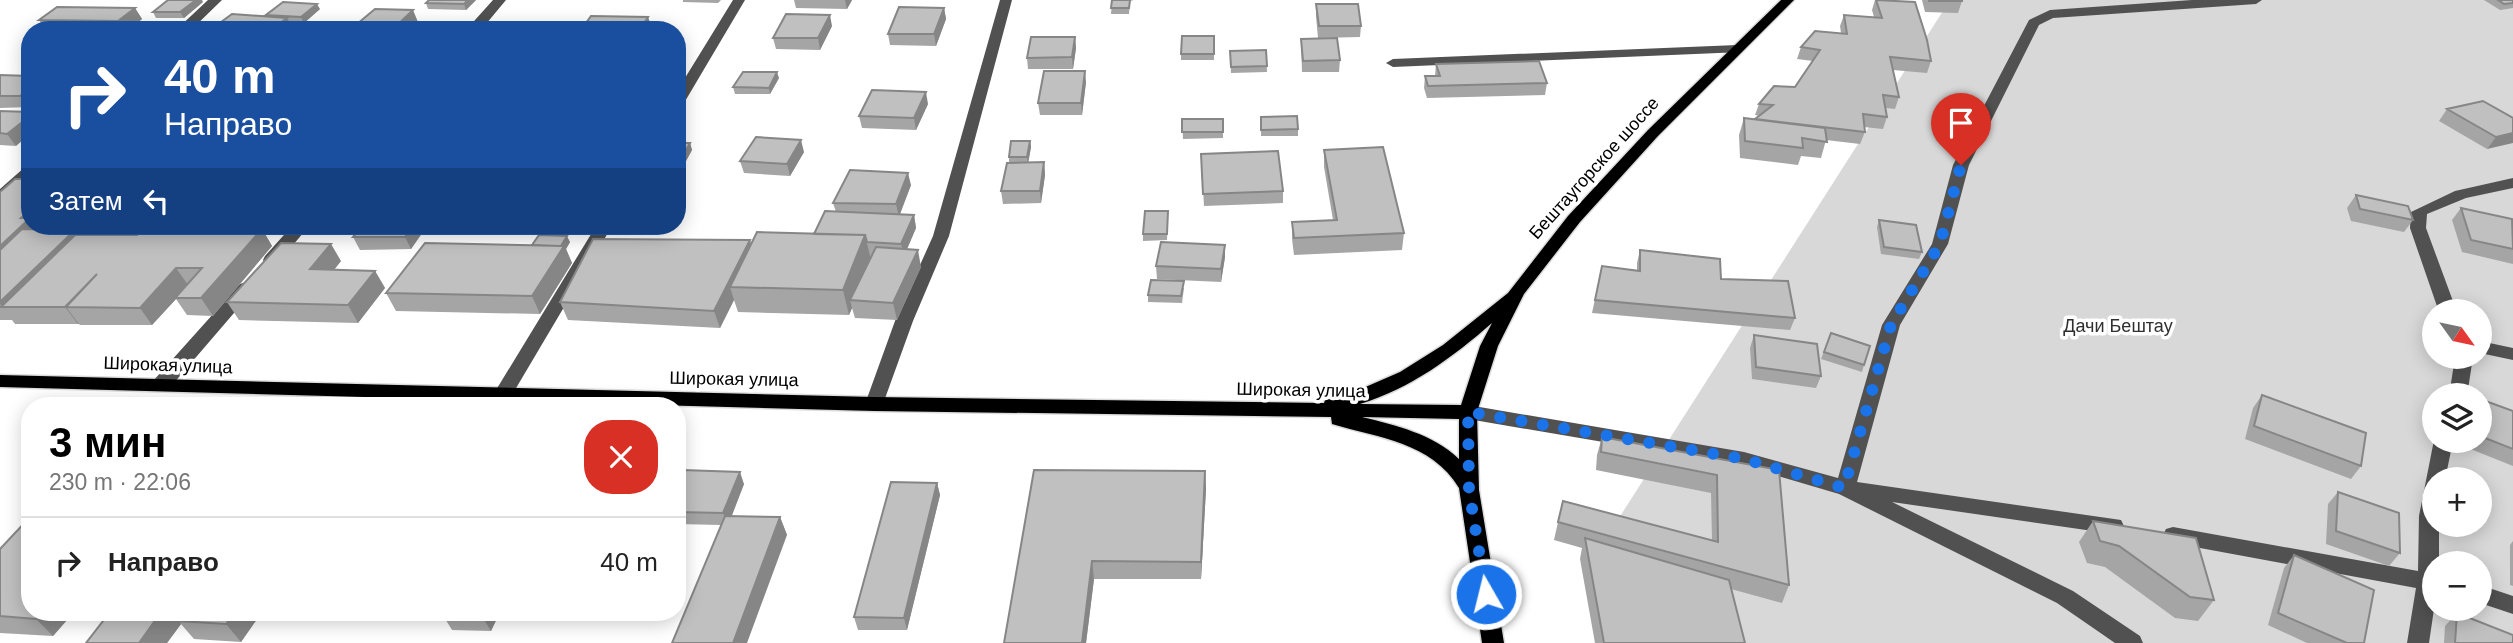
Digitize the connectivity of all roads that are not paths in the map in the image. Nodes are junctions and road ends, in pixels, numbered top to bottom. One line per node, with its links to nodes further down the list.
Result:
1 (216, 0): 7 (lane)
2 (500, 0): 8 (lane)
3 (739, 0): 11 (lane)
4 (1006, 0): 26 (lane)
5 (1788, 0): 9 (main road, Бештаугорское шоссе)
6 (2256, 0): 29 (lane)
7 (193, 21)
8 (481, 21)
9 (1737, 49): 10 (lane); 17 (main road, Бештаугорское шоссе)
10 (1393, 63)
11 (686, 88)
12 (21, 178): 14 (lane)
13 (2513, 183): 18 (lane)
14 (0, 197)
15 (293, 235): 22 (lane)
16 (599, 235): 23 (lane)
17 (1517, 292): 27 (main road); 28 (main road, Бештаугорское шоссе)
18 (2443, 299)
19 (2492, 350): 20 (lane)
20 (2513, 354)
21 (0, 381): 22 (main road, Широкая улица)
22 (160, 386): 23 (main road, Широкая улица)
23 (502, 395): 24 (main road, Широкая улица)
24 (585, 397)
25 (686, 399): 26 (main road, Широкая улица)
26 (874, 404): 27 (main road, Широкая улица)
27 (1305, 411): 28 (main road, Широкая улица); 30 (main road)
28 (1468, 412): 29 (lane); 30 (main road, Бештаугорское шоссе)
29 (1844, 488): 31 (lane); 38 (lane)
30 (1469, 490): 37 (main road, Бештаугорское шоссе)
31 (2133, 529)
32 (2160, 533): 33 (lane)
33 (2422, 581)
34 (2492, 598): 35 (lane)
35 (2513, 605)
36 (2423, 621): 39 (lane)
37 (1493, 643)
38 (2132, 643)
39 (2418, 643)

